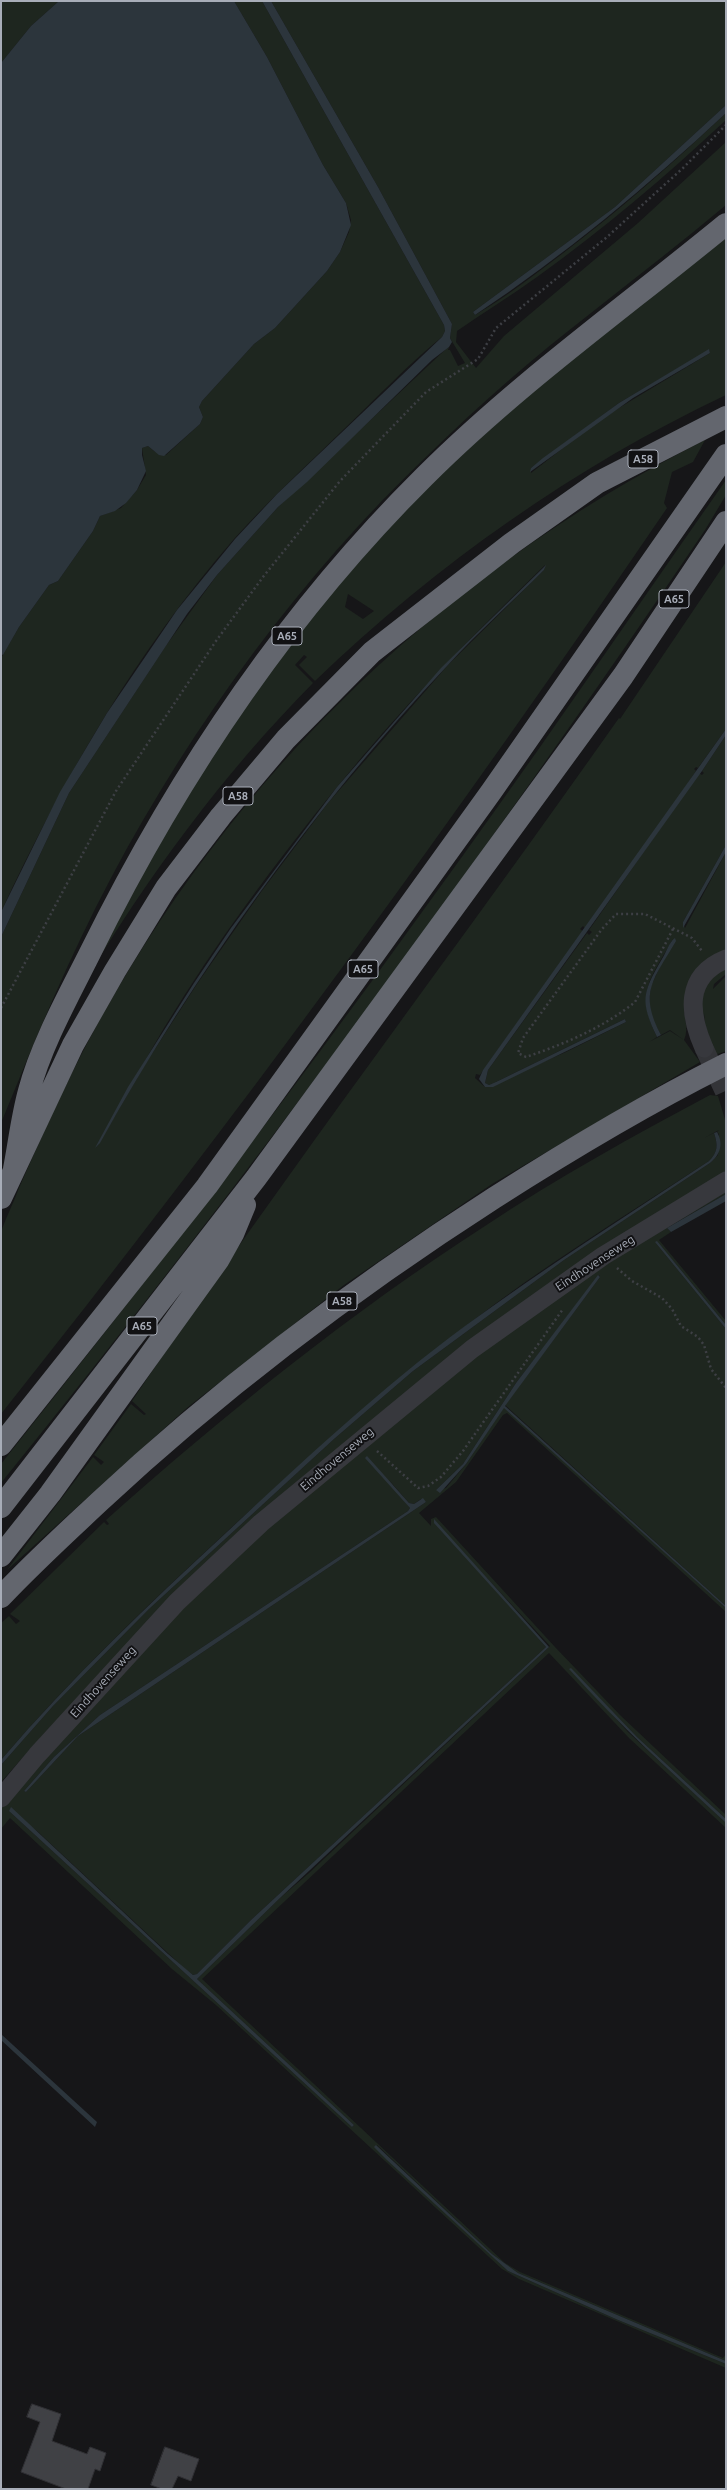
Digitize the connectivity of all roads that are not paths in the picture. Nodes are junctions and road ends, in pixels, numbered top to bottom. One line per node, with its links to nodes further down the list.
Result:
1 (726, 224): 8 (highway, A65)
2 (726, 417): 8 (highway, A58)
3 (726, 455): 12 (highway, A65)
4 (726, 522): 9 (highway, A65)
5 (719, 963): 6 (street)
6 (704, 1048)
7 (726, 1064): 15 (highway, A58)
8 (14, 1169): 11 (highway, A58)
9 (256, 1178): 13 (highway, A65); 14 (highway)
10 (726, 1181): 16 (street, Eindhovenseweg)
11 (1, 1198)
12 (1, 1445)
13 (1, 1507)
14 (1, 1556)
15 (1, 1597)
16 (1, 1798)

